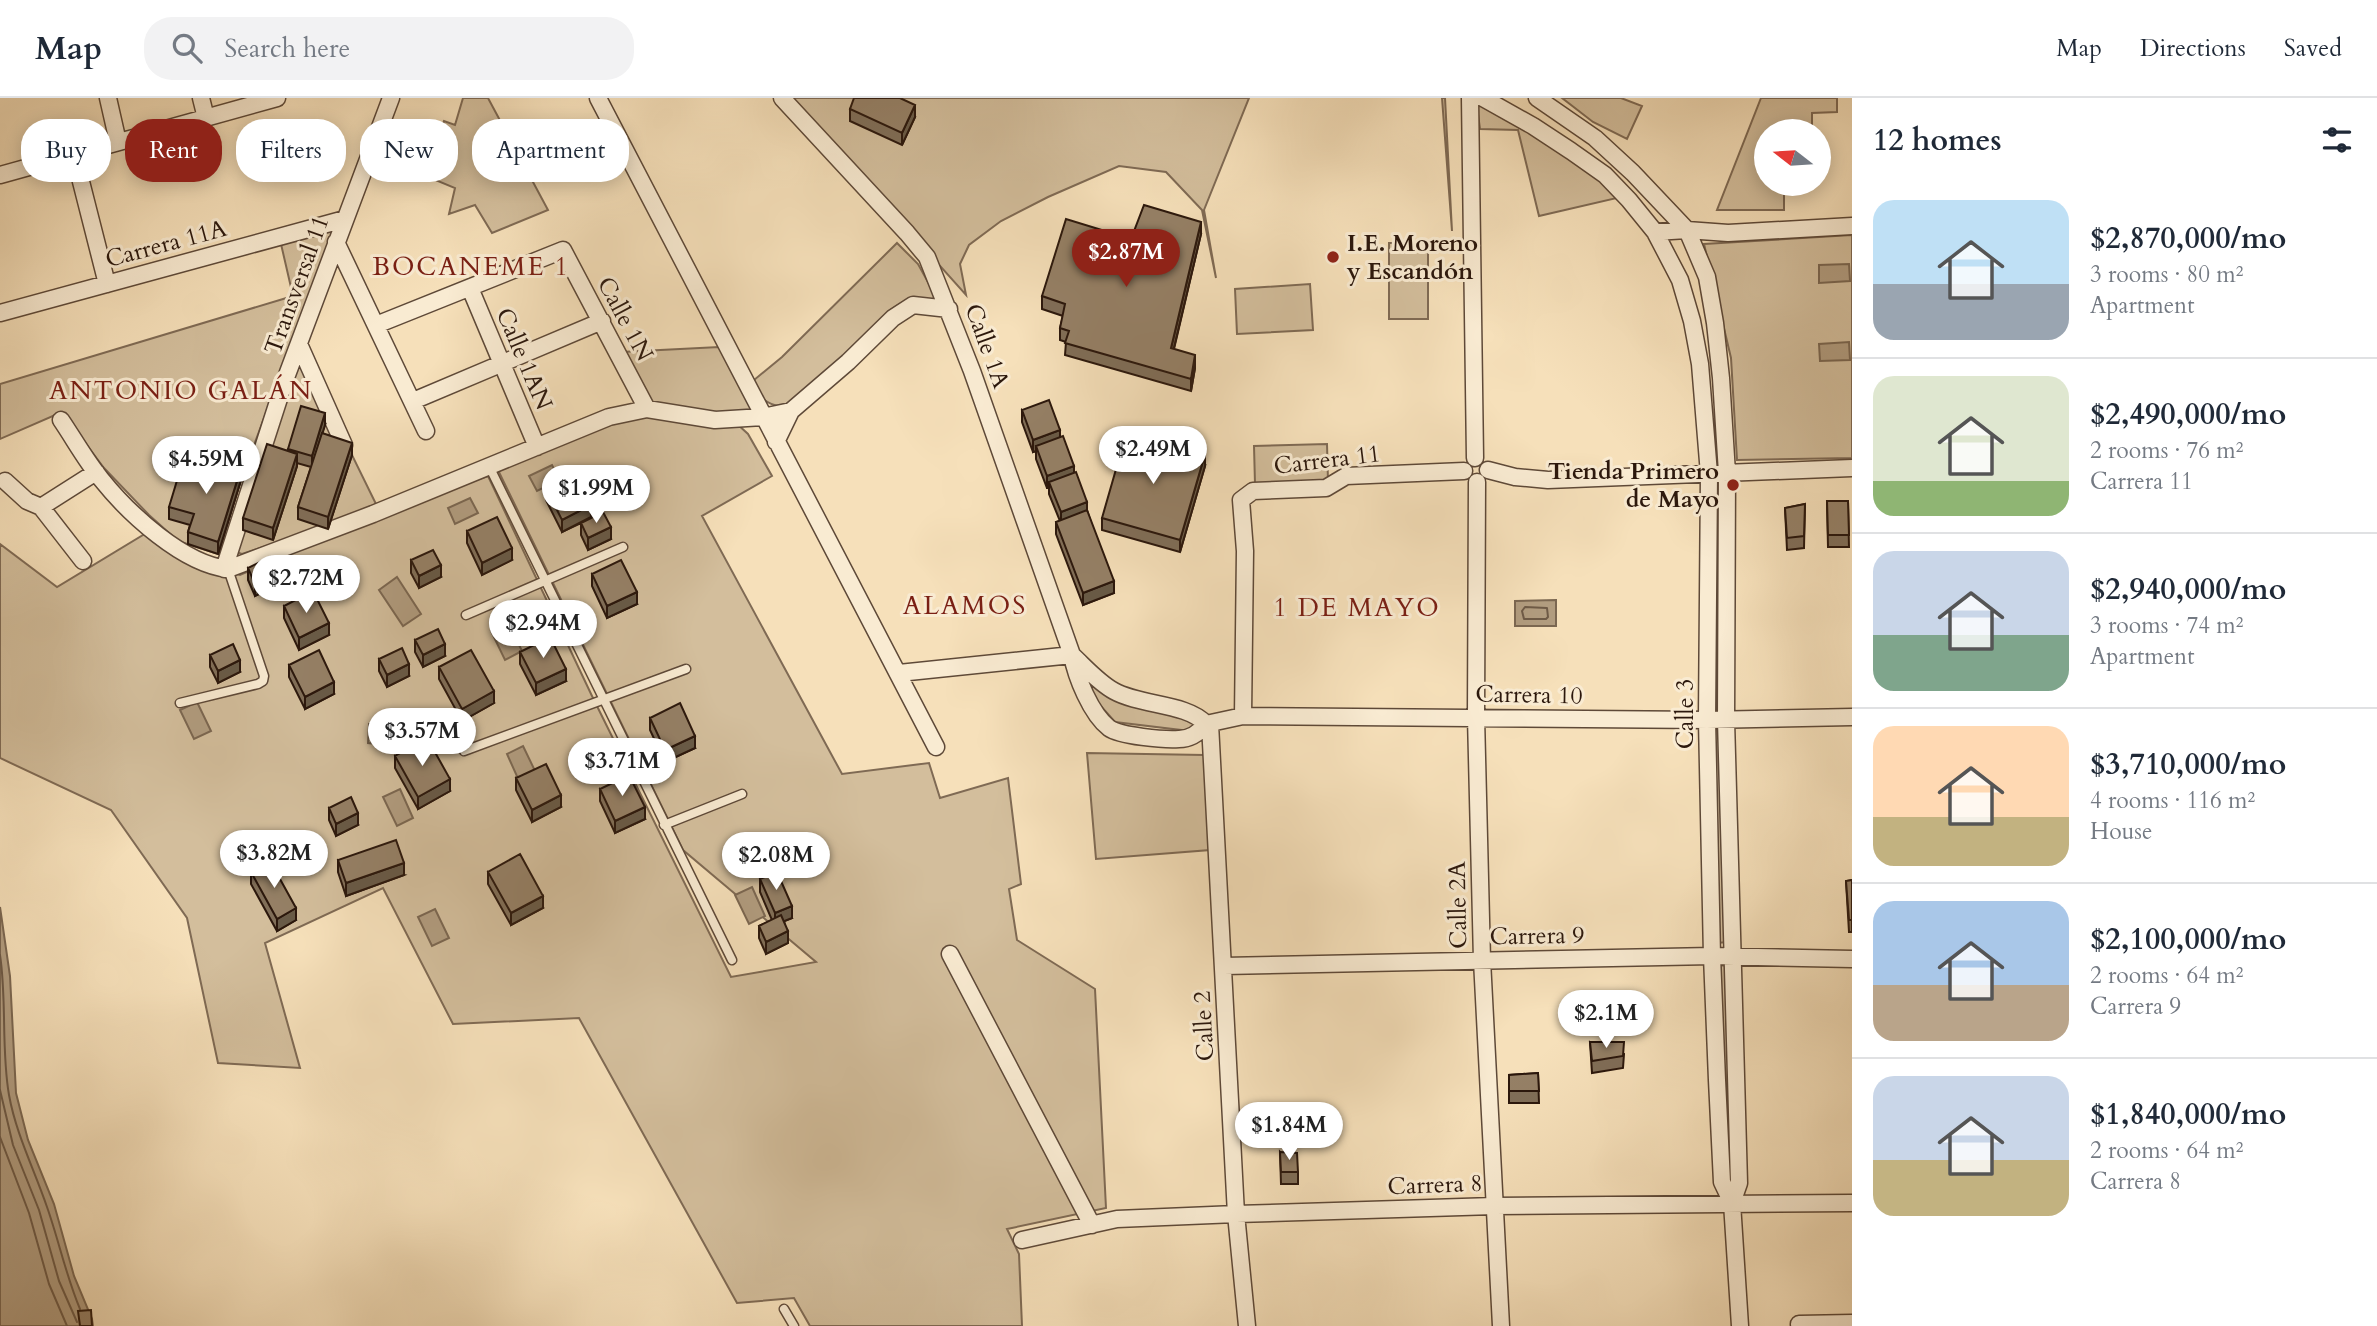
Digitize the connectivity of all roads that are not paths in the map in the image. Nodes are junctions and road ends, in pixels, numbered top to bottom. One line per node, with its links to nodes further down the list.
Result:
1 (108, 98): 11 (street)
2 (201, 98): 10 (street)
3 (277, 98): 10 (street)
4 (391, 98): 16 (street, Transversal 11)
5 (597, 98): 32 (street)
6 (782, 98): 23 (street, Calle 1A)
7 (1470, 98): 38 (street)
8 (1483, 98): 19 (street, Calle 3)
9 (1537, 98): 18 (street)
10 (206, 118): 11 (street)
11 (118, 142): 12 (street)
12 (111, 144)
13 (21, 169): 14 (street)
14 (0, 175)
15 (81, 182): 21 (street)
16 (345, 219): 20 (street, Transversal 11); 21 (street, Carrera 11A)
17 (1852, 226): 18 (street)
18 (1687, 230): 19 (street); 43 (street, Calle 3)
19 (1656, 232): 44 (street, Calle 3)
20 (337, 242): 26 (street); 27 (street, Transversal 11)
21 (107, 284): 24 (street, Carrera 11A)
22 (470, 288): 25 (street, Calle 1N); 26 (street); 28 (street, Calle 1AN)
23 (949, 309): 31 (street); 55 (street, Calle 1A)
24 (0, 313)
25 (601, 321): 28 (street); 30 (street, Calle 1N)
26 (376, 325): 29 (street)
27 (299, 344): 36 (street); 50 (street, Transversal 11)
28 (501, 364): 29 (street); 37 (street, Calle 1AN)
29 (412, 401): 34 (street)
30 (647, 409): 32 (street); 37 (street)
31 (791, 411): 32 (street); 35 (street)
32 (763, 417): 35 (street)
33 (61, 420): 42 (street)
34 (426, 431)
35 (776, 442): 57 (street)
36 (344, 445)
37 (537, 447): 39 (street)
38 (1475, 458): 41 (street); 45 (street)
39 (489, 466): 50 (street); 51 (lane)
40 (1852, 468): 43 (street)
41 (1464, 471): 45 (street); 60 (street, Carrera 11)
42 (96, 472): 47 (street); 50 (street)
43 (1727, 473): 44 (street); 52 (street, Calle 3)
44 (1709, 474): 45 (street); 53 (street, Calle 3)
45 (1482, 476): 61 (street, Calle 2A)
46 (5, 481): 47 (street)
47 (41, 507): 49 (street)
48 (622, 547): 51 (lane)
49 (83, 561)
50 (226, 569): 59 (lane)
51 (545, 580): 54 (lane); 58 (lane)
52 (1726, 601): 53 (street); 64 (street, Calle 3)
53 (1708, 603): 63 (street, Calle 3)
54 (466, 615)
55 (1072, 656): 57 (street); 65 (street); 65 (street, Carrera 10)
56 (686, 669): 58 (lane)
57 (899, 673): 66 (street)
58 (603, 700): 67 (lane); 69 (lane)
59 (180, 703)
60 (1243, 716): 61 (street, Carrera 10); 65 (street, Carrera 10)
61 (1476, 717): 63 (street, Carrera 10); 76 (street, Calle 2A)
62 (1852, 717): 64 (street, Carrera 10)
63 (1707, 720): 64 (street, Carrera 10); 71 (street, Calle 3)
64 (1726, 720): 70 (street, Calle 3)
65 (1208, 724): 78 (street, Calle 2)
66 (936, 747)
67 (464, 751)
68 (742, 794): 69 (lane)
69 (664, 825): 75 (lane)
70 (1729, 844): 71 (street); 74 (street, Calle 3)
71 (1710, 845): 73 (street, Calle 3)
72 (950, 954): 85 (street)
73 (1712, 956): 74 (street, Carrera 9); 76 (street, Carrera 9); 80 (street, Calle 3)
74 (1732, 957): 77 (street, Carrera 9); 79 (street, Calle 3)
75 (732, 960)
76 (1482, 960): 78 (street, Carrera 9); 83 (street, Calle 2A)
77 (1852, 960)
78 (1224, 966): 84 (street, Calle 2)
79 (1735, 1079): 80 (street); 81 (street, Calle 3)
80 (1717, 1080): 81 (street, Calle 3)
81 (1732, 1203): 82 (street, Carrera 8); 83 (street, Carrera 8); 93 (street, Calle 3)
82 (1852, 1203)
83 (1494, 1206): 84 (street, Carrera 8); 92 (street, Calle 2A)
84 (1236, 1214): 85 (street, Carrera 8); 91 (street, Calle 2)
85 (1092, 1225): 86 (street, Carrera 8)
86 (1022, 1240)
87 (784, 1309): 90 (lane)
88 (1852, 1323): 89 (street)
89 (1799, 1324)
90 (794, 1326)
91 (1247, 1326)
92 (1501, 1326)
93 (1740, 1326)

